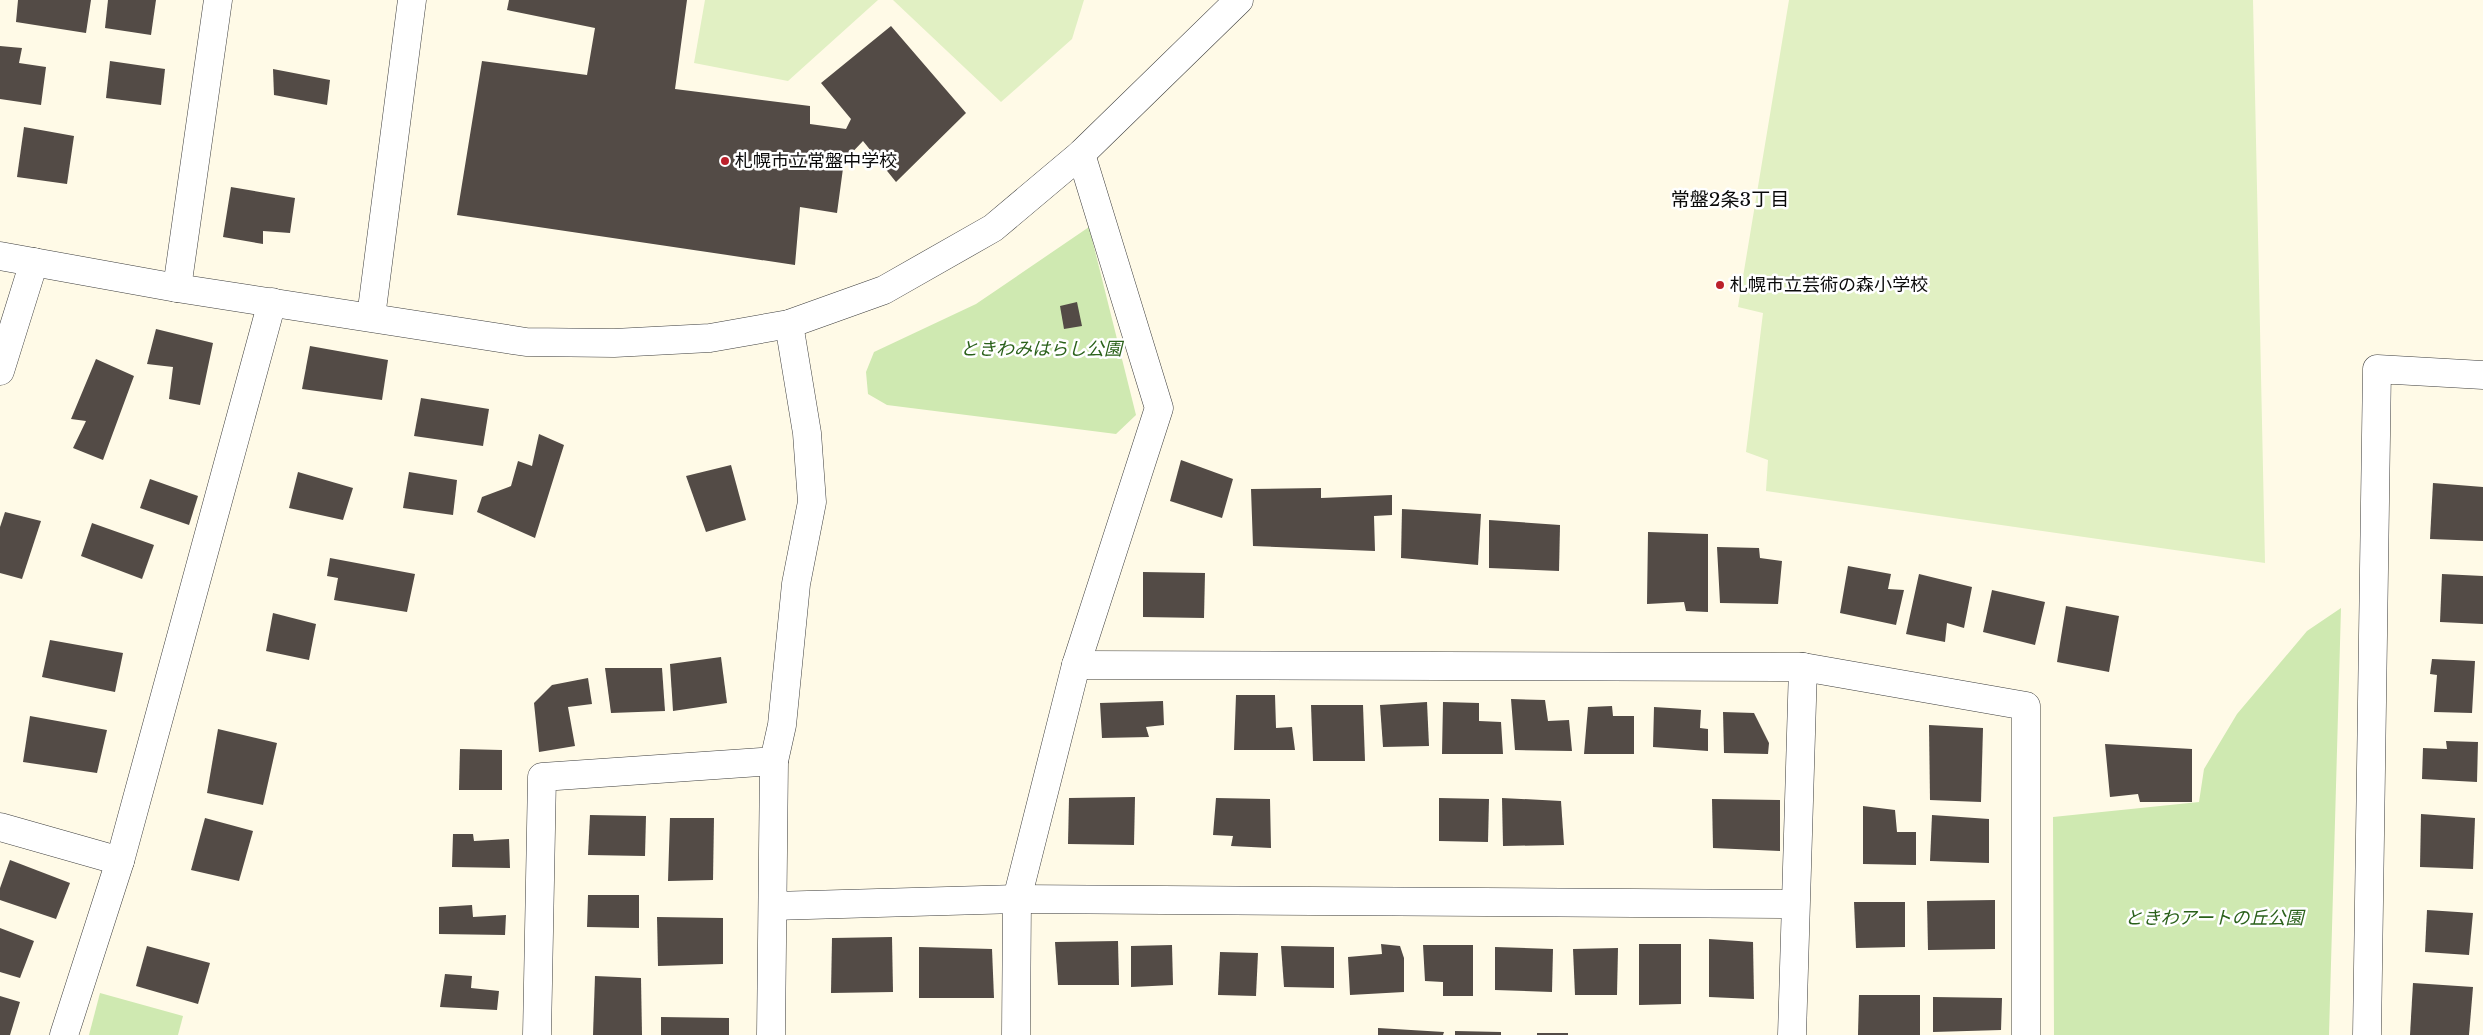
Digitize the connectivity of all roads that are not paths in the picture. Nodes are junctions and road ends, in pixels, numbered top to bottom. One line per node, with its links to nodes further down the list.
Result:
1 (218, 0): 7 (street)
2 (412, 0): 9 (street)
3 (1239, 0): 4 (street)
4 (1081, 154): 10 (street); 13 (street)
5 (0, 256): 6 (street)
6 (34, 262): 7 (street); 11 (street)
7 (177, 288): 8 (street)
8 (272, 302): 9 (street); 17 (street)
9 (372, 317): 10 (street)
10 (789, 324): 15 (street)
11 (0, 371)
12 (2483, 375): 27 (street)
13 (1076, 665): 14 (street); 18 (street)
14 (1803, 667): 19 (street); 26 (street)
15 (774, 762): 20 (street); 22 (street)
16 (0, 827): 17 (street)
17 (120, 861): 21 (street)
18 (1017, 899): 19 (street); 20 (street); 24 (street)
19 (1795, 904): 25 (street)
20 (773, 906): 23 (street)
21 (64, 1035)
22 (537, 1035)
23 (771, 1035)
24 (1016, 1035)
25 (1792, 1035)
26 (2026, 1035)
27 (2367, 1035)

